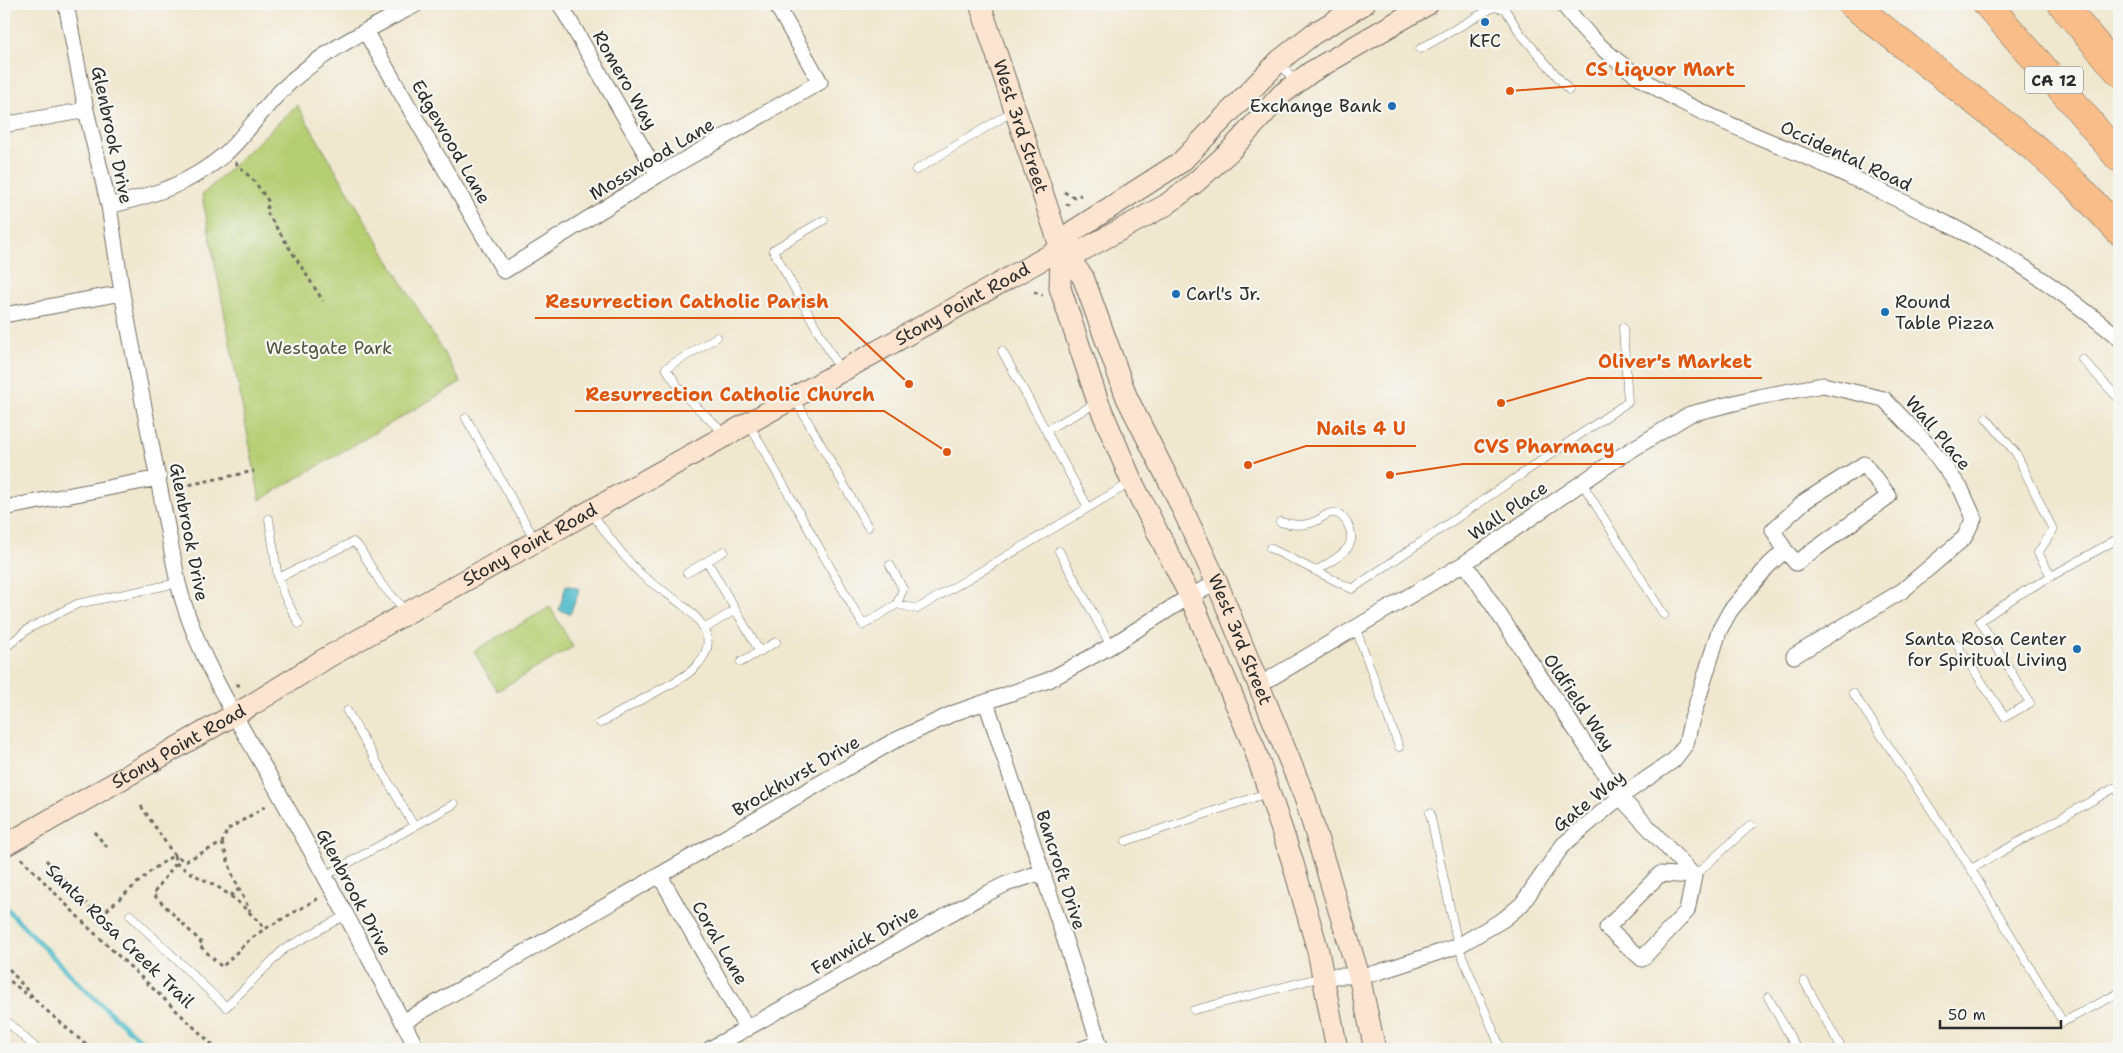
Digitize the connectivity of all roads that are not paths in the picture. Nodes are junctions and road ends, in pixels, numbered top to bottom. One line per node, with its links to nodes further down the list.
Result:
1 (66, 4): 18 (street, Glenbrook Drive)
2 (417, 4): 12 (street)
3 (560, 4): 23 (street, Romero Way)
4 (776, 4): 23 (street, Mosswood Lane)
5 (980, 4): 19 (main road, West 3rd Street)
6 (1364, 4): 14 (main road, Stony Point Road)
7 (1428, 4): 16 (main road, Stony Point Road)
8 (1563, 4): 33 (street, Occidental Road)
9 (1852, 4): 26 (highway)
10 (1987, 4): 21 (highway, CA 12)
11 (2062, 4): 15 (highway, CA 12)
12 (366, 31): 24 (street); 28 (street, Edgewood Lane)
13 (1420, 49): 17 (lane)
14 (1279, 61): 16 (lane); 27 (main road, Stony Point Road)
15 (2119, 72)
16 (1296, 83): 27 (main road, Stony Point Road)
17 (1569, 90)
18 (86, 110): 20 (street); 24 (street, Glenbrook Drive)
19 (1015, 110): 22 (lane); 27 (main road, West 3rd Street)
20 (4, 125)
21 (2119, 158)
22 (916, 170)
23 (658, 176): 28 (street, Mosswood Lane)
24 (109, 206): 29 (street, Glenbrook Drive)
25 (824, 220): 36 (lane)
26 (2119, 231)
27 (1061, 249): 36 (main road, Stony Point Road); 39 (main road, West 3rd Street); 68 (main road, West 3rd Street)
28 (504, 271)
29 (122, 293): 30 (street); 47 (street, Glenbrook Drive)
30 (4, 315)
31 (1623, 328): 63 (lane)
32 (717, 337): 44 (lane)
33 (2119, 338)
34 (1002, 351): 43 (lane)
35 (2082, 360): 38 (lane)
36 (841, 372): 37 (main road, Stony Point Road)
37 (794, 398): 42 (main road, Stony Point Road); 53 (lane)
38 (2119, 399)
39 (1098, 402): 43 (lane); 45 (main road, West 3rd Street)
40 (466, 418): 55 (lane)
41 (1986, 418): 65 (lane)
42 (749, 423): 44 (main road, Stony Point Road); 70 (lane)
43 (1046, 430): 49 (lane)
44 (726, 436): 50 (main road, Stony Point Road)
45 (1132, 482): 49 (lane); 69 (main road, West 3rd Street)
46 (1582, 483): 61 (street, Wall Place); 73 (lane); 82 (street, Wall Place)
47 (160, 484): 48 (street); 67 (street, Glenbrook Drive)
48 (4, 508)
49 (1088, 508): 70 (lane)
50 (591, 511): 55 (main road, Stony Point Road); 75 (lane)
51 (269, 519): 66 (lane)
52 (1280, 522): 63 (lane)
53 (868, 527)
54 (2119, 538): 65 (lane)
55 (536, 541): 72 (main road, Stony Point Road)
56 (1270, 548): 63 (lane)
57 (1785, 550): 57 (street); 93 (street, Gate Way)
58 (724, 551): 60 (lane)
59 (1059, 551): 79 (lane)
60 (707, 561): 64 (lane); 71 (lane)
61 (1464, 563): 76 (street, Wall Place); 93 (street, Oldfield Way)
62 (890, 565): 70 (lane)
63 (1316, 571)
64 (687, 573)
65 (2051, 576): 78 (lane)
66 (278, 578): 72 (lane); 74 (lane)
67 (178, 583): 80 (lane); 88 (street, Glenbrook Drive)
68 (1217, 583): 69 (street, Brockhurst Drive); 84 (main road, West 3rd Street)
69 (1190, 596): 79 (street, Brockhurst Drive); 91 (main road, West 3rd Street)
70 (898, 604)
71 (735, 610): 75 (lane); 81 (lane)
72 (408, 613): 88 (main road, Stony Point Road)
73 (1664, 615)
74 (300, 624)
75 (704, 629): 89 (lane)
76 (1356, 629): 84 (street, Wall Place); 90 (lane)
77 (776, 642): 81 (lane)
78 (1957, 645)
79 (1111, 646): 86 (street, Brockhurst Drive)
80 (4, 649)
81 (760, 652): 83 (lane)
82 (1794, 656)
83 (741, 662)
84 (1260, 686): 109 (main road, West 3rd Street)
85 (1853, 693): 100 (lane)
86 (986, 702): 101 (street, Bancroft Drive); 103 (street, Brockhurst Drive)
87 (347, 711): 97 (lane)
88 (234, 715): 99 (main road, Stony Point Road); 102 (street, Glenbrook Drive)
89 (600, 723)
90 (1400, 746)
91 (1269, 792): 98 (lane); 108 (main road, West 3rd Street)
92 (2119, 793): 100 (lane)
93 (1620, 797): 104 (street, Oldfield Way); 107 (street, Gate Way)
94 (454, 804): 97 (lane)
95 (1430, 813): 107 (lane)
96 (1751, 825): 104 (lane)
97 (414, 826): 102 (lane)
98 (1126, 841)
99 (6, 845)
100 (1971, 869): 111 (lane)
101 (1042, 872): 116 (street, Fenwick Drive); 117 (street, Bancroft Drive)
102 (325, 876): 106 (street, Glenbrook Drive)
103 (660, 876): 115 (street, Brockhurst Drive); 116 (street, Coral Lane)
104 (1694, 876): 104 (street)
105 (130, 915): 106 (lane)
106 (346, 915): 115 (street, Glenbrook Drive)
107 (1458, 946): 109 (street, Gate Way); 124 (lane)
108 (1324, 976): 109 (street, Gate Way); 113 (lane); 122 (main road, West 3rd Street)
109 (1359, 976): 123 (main road, West 3rd Street)
110 (1804, 981): 126 (lane)
111 (2119, 993)
112 (1768, 997): 125 (lane)
113 (1194, 1010)
114 (4, 1019): 118 (lane)
115 (403, 1022): 119 (street, Glenbrook Drive)
116 (747, 1029): 120 (street, Fenwick Drive)
117 (1100, 1046): 121 (street)
118 (37, 1049)
119 (417, 1049)
120 (710, 1049)
121 (1082, 1049)
122 (1337, 1049)
123 (1375, 1049)
124 (1501, 1049)
125 (1797, 1049)
126 (1842, 1049)

